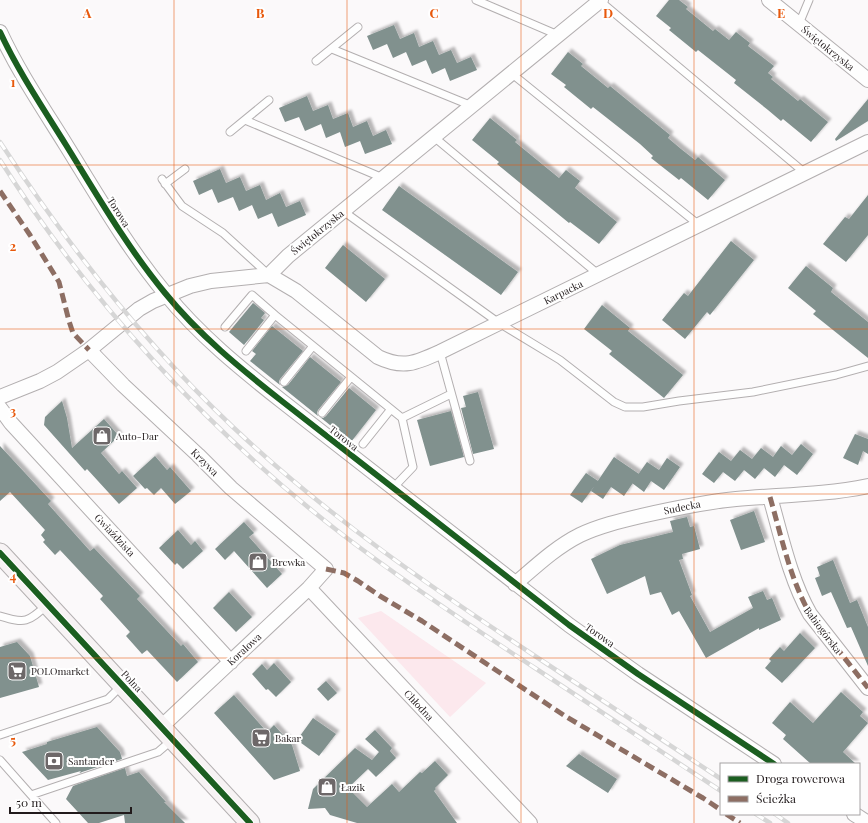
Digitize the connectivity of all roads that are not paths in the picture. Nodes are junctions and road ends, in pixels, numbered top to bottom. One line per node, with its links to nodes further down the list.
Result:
1 (476, 0): 8 (lane)
2 (769, 0): 5 (street, Świętokrzyska)
3 (809, 0): 5 (lane)
4 (600, 1): 8 (street, Świętokrzyska); 20 (lane)
5 (799, 24): 12 (street, Świętokrzyska)
6 (358, 27): 9 (lane)
7 (0, 32): 26 (street, Torowa)
8 (558, 35): 11 (street, Świętokrzyska)
9 (332, 49): 10 (lane); 14 (lane)
10 (316, 61)
11 (511, 73): 14 (street, Świętokrzyska); 23 (lane)
12 (868, 80)
13 (269, 100): 15 (lane)
14 (472, 106): 17 (street, Świętokrzyska)
15 (245, 120): 16 (lane); 21 (lane)
16 (230, 132)
17 (434, 137): 21 (street, Świętokrzyska); 24 (lane)
18 (868, 142): 20 (street, Karpacka)
19 (185, 169): 25 (lane)
20 (805, 173): 23 (street, Karpacka)
21 (383, 178): 22 (street, Świętokrzyska)
22 (342, 211): 25 (street, Świętokrzyska); 28 (lane)
23 (699, 225): 24 (street, Karpacka)
24 (598, 274): 28 (street, Karpacka)
25 (269, 275): 26 (street); 33 (street, Karpacka)
26 (166, 294): 31 (street); 46 (street, Torowa)
27 (275, 315): 29 (lane); 30 (lane); 32 (lane)
28 (499, 323): 33 (street, Karpacka); 34 (lane)
29 (225, 328)
30 (313, 346): 35 (lane); 36 (lane)
31 (89, 350): 38 (street); 49 (street, Krzywa)
32 (246, 351)
33 (440, 352): 37 (lane)
34 (868, 366)
35 (351, 377): 40 (lane); 41 (lane)
36 (284, 382)
37 (451, 394): 42 (lane); 44 (lane)
38 (0, 397)
39 (0, 408): 54 (street, Gwiaździsta)
40 (391, 409): 42 (lane); 43 (lane)
41 (322, 413)
42 (402, 418): 46 (lane)
43 (362, 444)
44 (470, 461)
45 (868, 486): 47 (street, Sudecka)
46 (392, 488): 50 (street, Torowa)
47 (770, 497): 50 (street, Sudecka); 56 (street, Babiogórska)
48 (0, 553): 52 (street, Polna)
49 (326, 569): 51 (street, Koralowa)
50 (515, 584): 60 (street, Torowa)
51 (309, 588): 54 (street, Koralowa); 65 (street, Chłodna)
52 (48, 604): 53 (lane); 55 (street, Polna)
53 (0, 616)
54 (231, 662): 57 (street, Koralowa)
55 (122, 685): 57 (street, Polna); 58 (lane)
56 (868, 688)
57 (167, 733): 61 (lane); 64 (street, Polna)
58 (0, 735)
59 (0, 760): 61 (lane)
60 (772, 763)
61 (31, 795): 63 (lane)
62 (856, 815): 66 (street)
63 (56, 823)
64 (250, 823)
65 (530, 823)
66 (868, 823)

